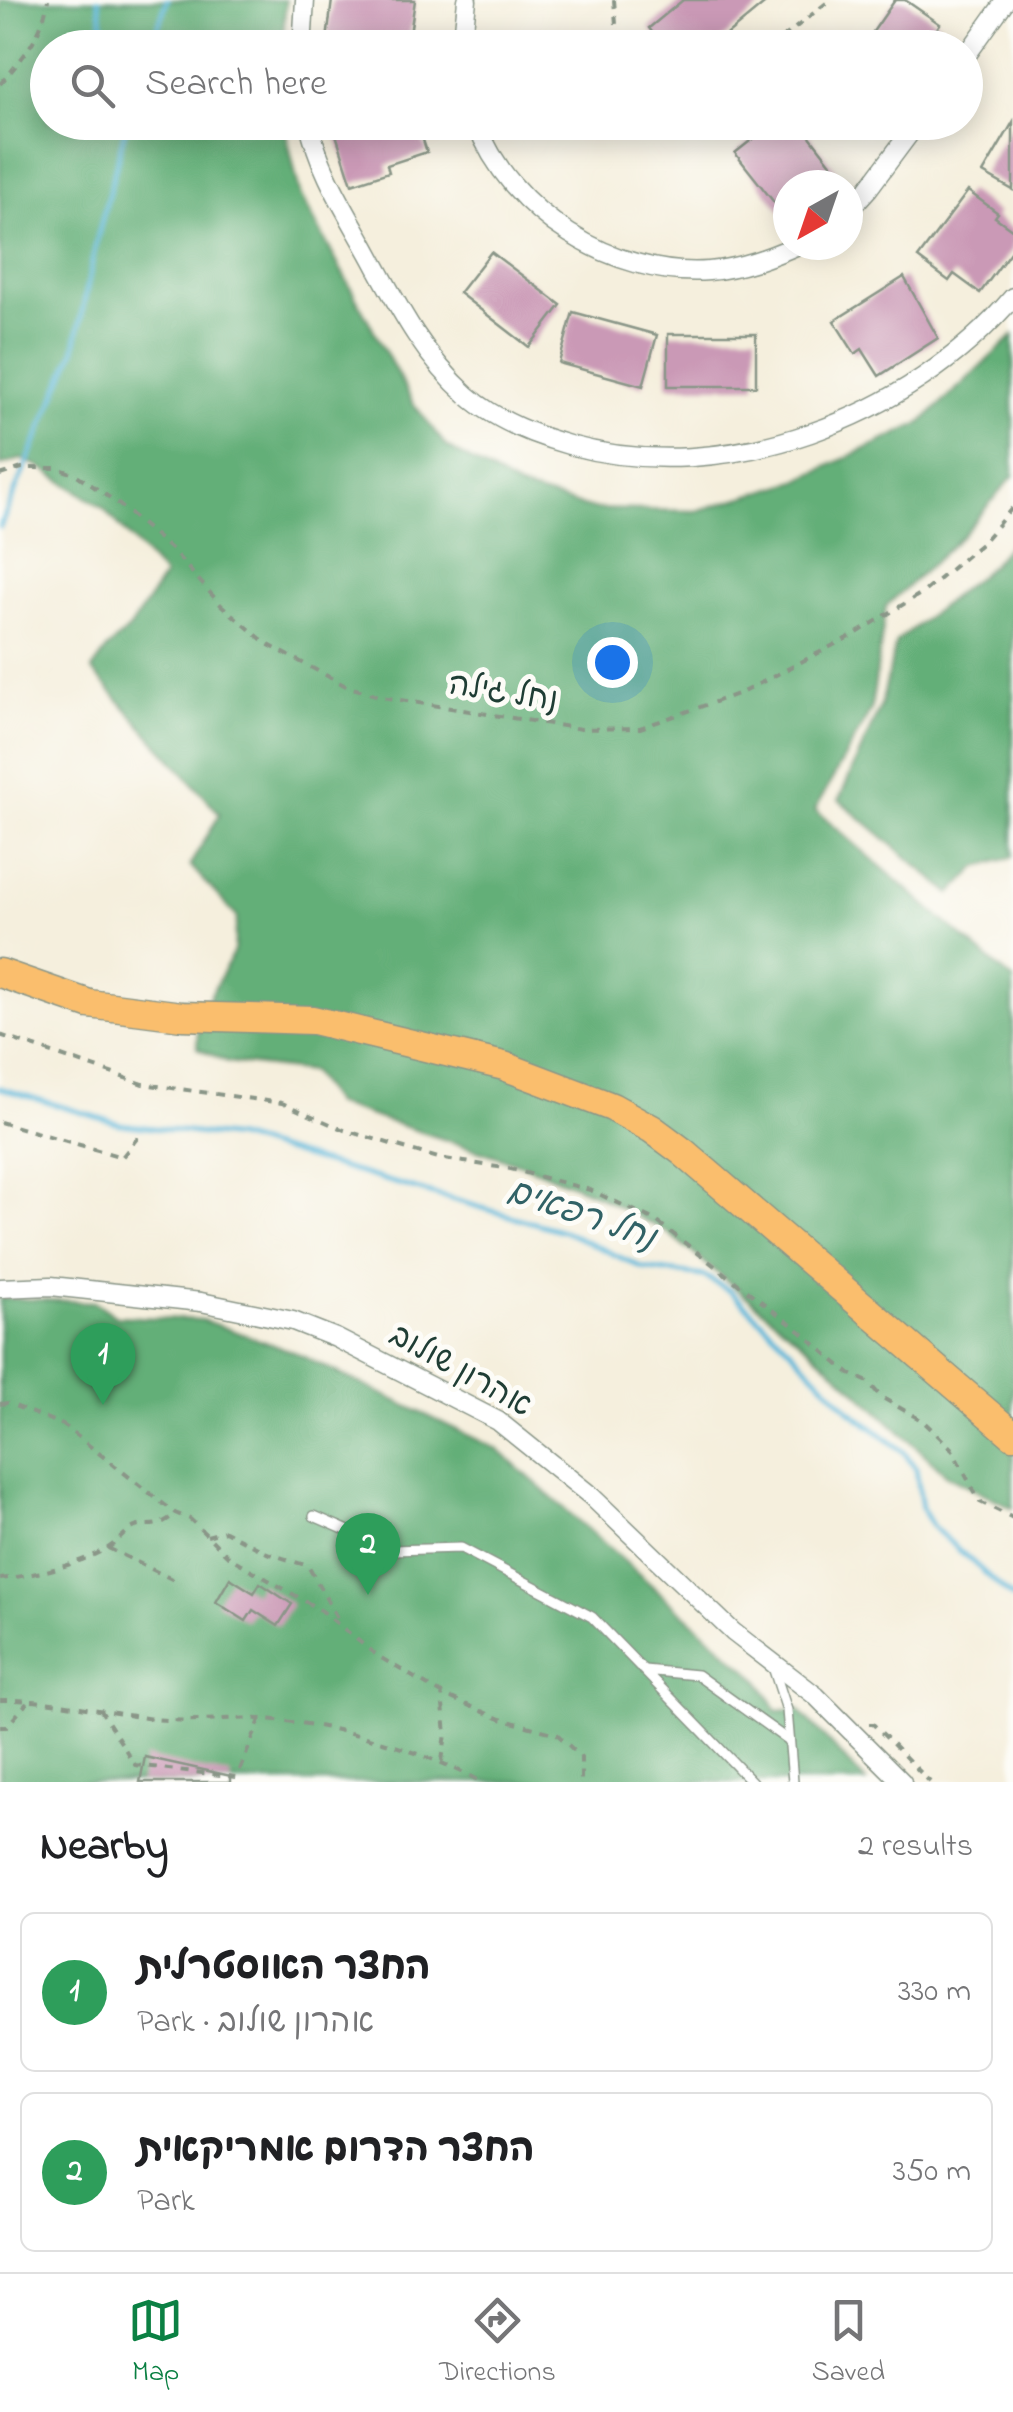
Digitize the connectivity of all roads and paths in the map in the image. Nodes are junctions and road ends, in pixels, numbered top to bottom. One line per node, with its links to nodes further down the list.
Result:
1 (48, 0): 7 (path)
2 (306, 0): 8 (street)
3 (466, 0): 9 (street)
4 (614, 0): 10 (path)
5 (830, 0): 11 (path)
6 (1006, 0): 12 (street)
7 (39, 30)
8 (304, 30)
9 (464, 30)
10 (616, 30)
11 (792, 30)
12 (983, 32)
13 (30, 49): 14 (path)
14 (0, 84)
15 (314, 140): 20 (street)
16 (484, 140): 19 (street)
17 (905, 140): 18 (street)
18 (863, 194)
19 (773, 256)
20 (1013, 297)
21 (0, 475): 22 (path, נחל גילה)
22 (1013, 507)
23 (0, 973): 29 (main road)
24 (0, 1035): 32 (path)
25 (0, 1122): 26 (path)
26 (139, 1136)
27 (0, 1288): 38 (street, אהרון שולוב)
28 (0, 1404): 30 (path)
29 (1013, 1436)
30 (175, 1514): 33 (path); 34 (path)
31 (314, 1516): 39 (lane)
32 (1013, 1518)
33 (207, 1536): 37 (path); 37 (path)
34 (108, 1548): 35 (path); 36 (path)
35 (0, 1579)
36 (180, 1583)
37 (342, 1628): 40 (path)
38 (771, 1662): 46 (lane); 52 (street, אהרון שולוב)
39 (644, 1670): 46 (lane); 50 (lane)
40 (442, 1694): 47 (path); 49 (path)
41 (2, 1698): 42 (path)
42 (28, 1702): 43 (path); 45 (path)
43 (100, 1709): 44 (path); 44 (path)
44 (260, 1718): 47 (path)
45 (0, 1726)
46 (790, 1741): 51 (lane)
47 (442, 1761): 48 (path)
48 (482, 1782)
49 (582, 1782)
50 (752, 1782)
51 (794, 1782)
52 (902, 1782)

